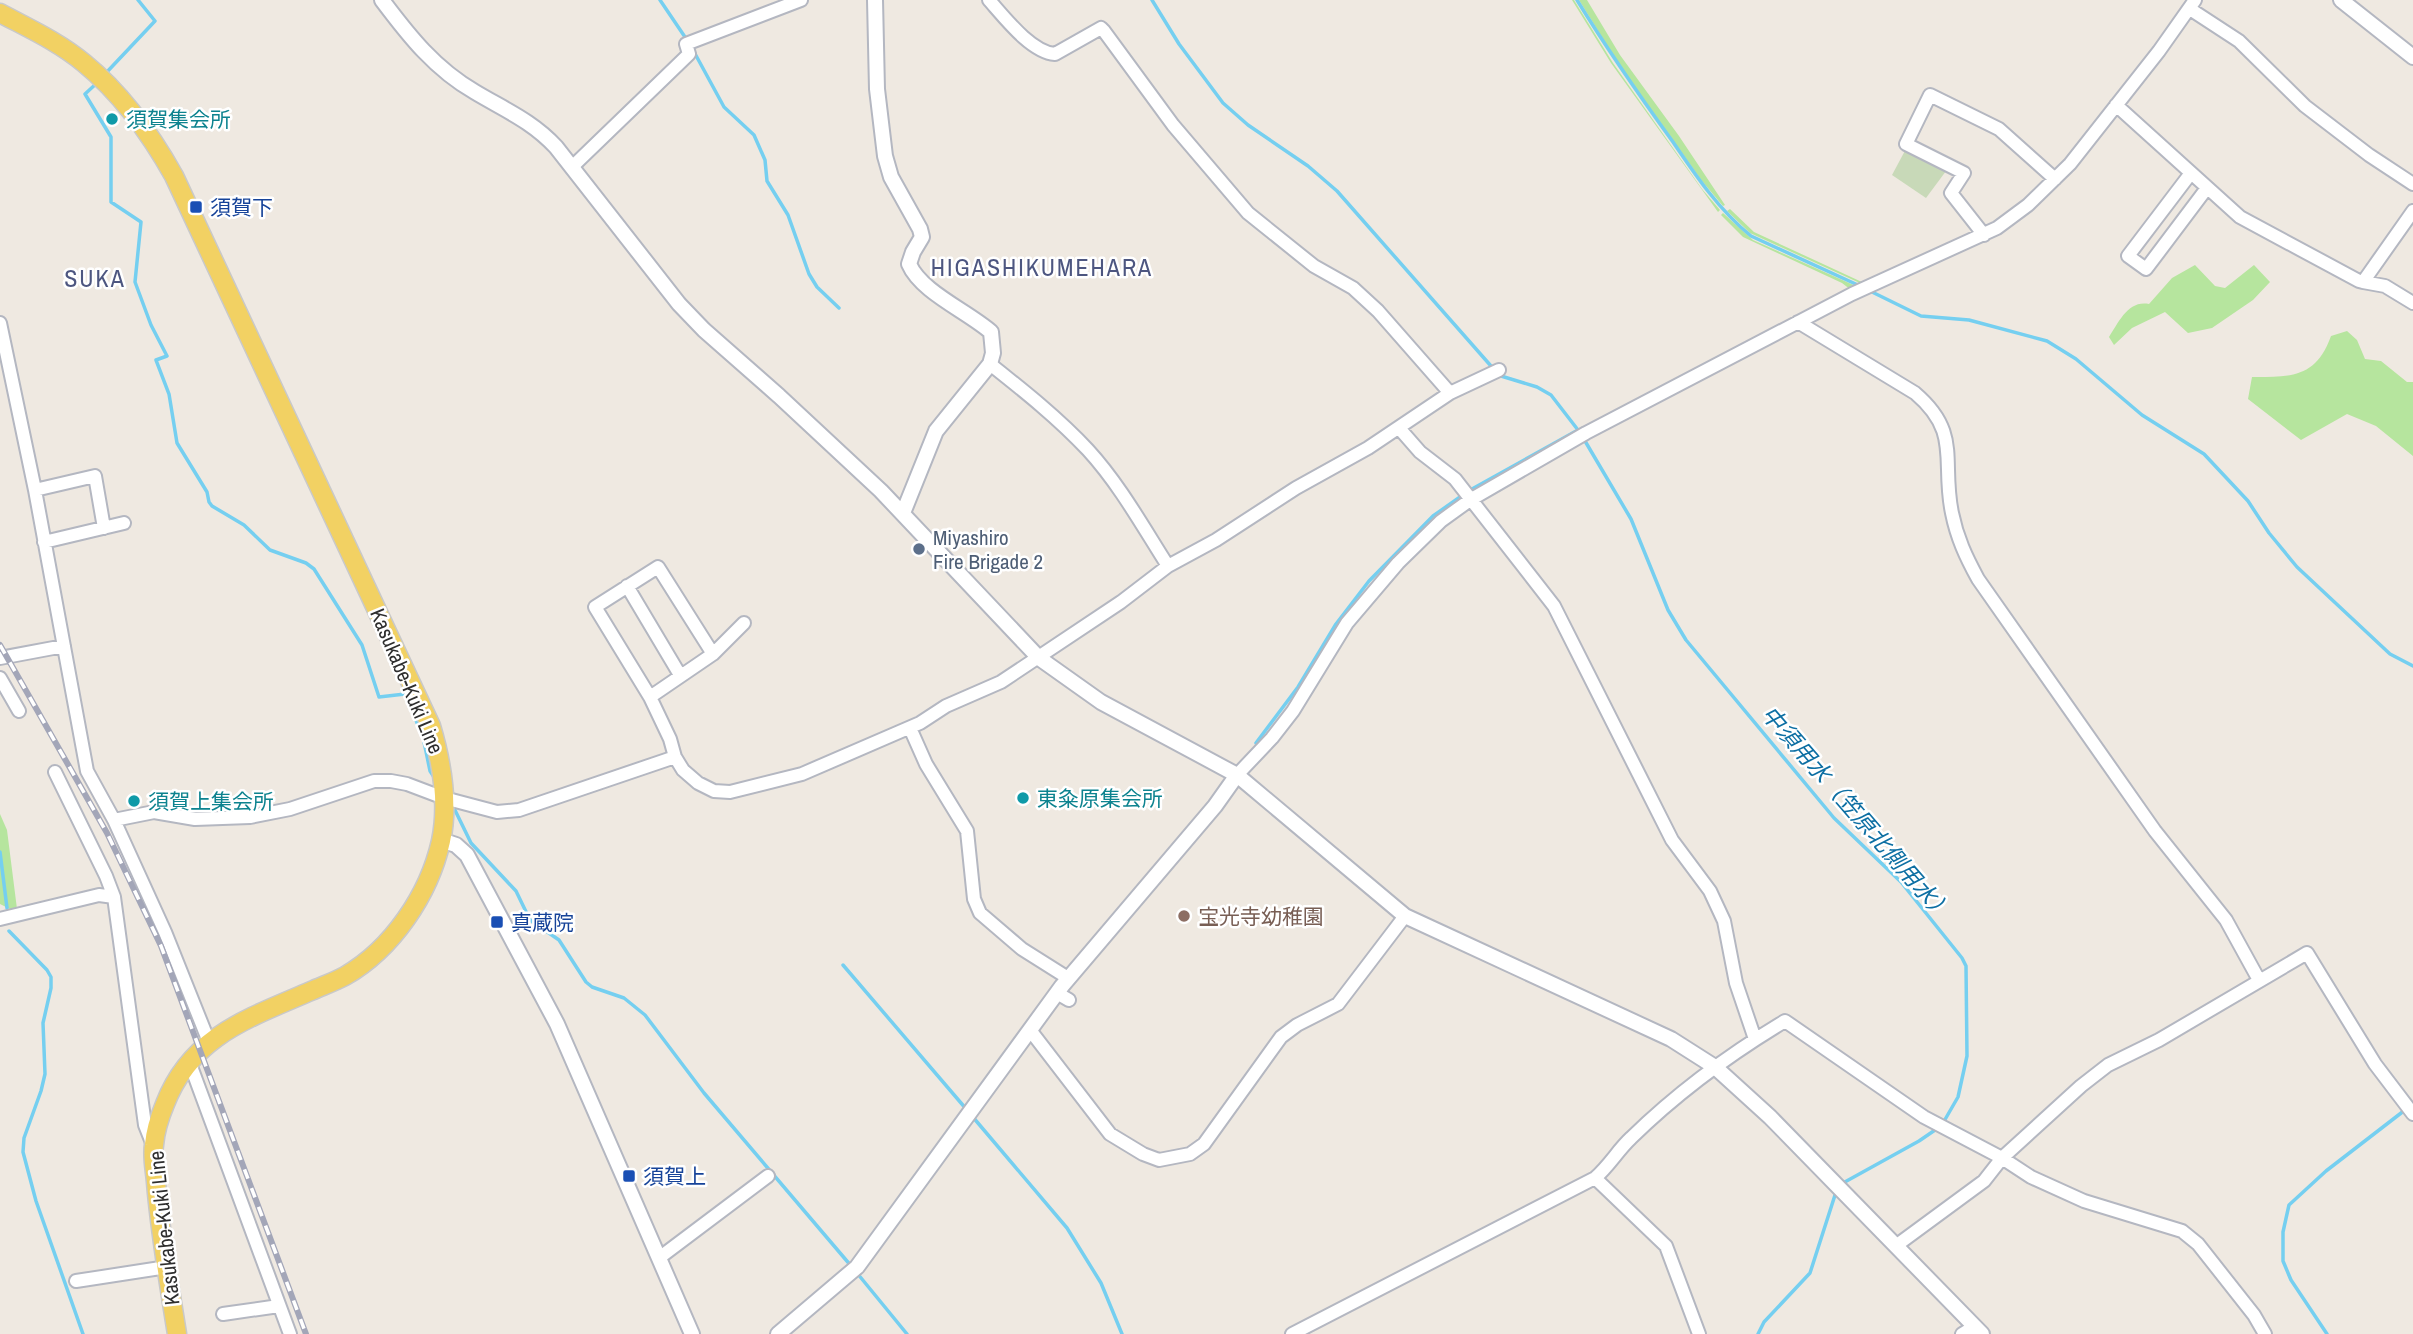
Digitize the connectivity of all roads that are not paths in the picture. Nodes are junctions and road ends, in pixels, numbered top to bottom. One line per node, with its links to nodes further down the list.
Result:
1 (382, 0): 10 (street)
2 (801, 0): 10 (street)
3 (875, 0): 21 (street)
4 (989, 0): 23 (street)
5 (2341, 0): 8 (street)
6 (2192, 5): 9 (street); 13 (street)
7 (0, 13): 46 (main road, Kasukabe-Kuki Line)
8 (2413, 57)
9 (2116, 105): 11 (street); 12 (street)
10 (572, 167): 27 (street)
11 (2191, 173): 14 (street); 14 (street)
12 (2055, 179): 16 (street); 16 (street)
13 (2413, 184)
14 (2207, 188): 17 (street)
15 (2413, 211): 17 (street)
16 (1984, 235): 19 (street)
17 (2363, 282): 18 (street)
18 (2413, 303)
19 (1798, 322): 26 (street); 53 (street)
20 (0, 324): 25 (street)
21 (990, 364): 27 (street); 31 (street)
22 (1499, 370): 23 (street)
23 (1450, 393): 24 (street)
24 (1399, 428): 26 (street); 31 (street)
25 (35, 490): 29 (street); 30 (street)
26 (1471, 500): 45 (street); 55 (street)
27 (903, 513): 37 (street)
28 (124, 523): 29 (street)
29 (104, 528): 30 (street)
30 (44, 542): 34 (street)
31 (1168, 566): 37 (street)
32 (627, 586): 35 (street); 38 (street); 40 (street)
33 (744, 623): 35 (street)
34 (64, 646): 36 (street); 47 (street)
35 (713, 654): 38 (street)
36 (0, 658)
37 (1038, 658): 42 (street); 45 (street)
38 (680, 675): 40 (street)
39 (0, 678): 41 (street)
40 (650, 697): 43 (street)
41 (19, 711)
42 (909, 728): 43 (street); 52 (street)
43 (675, 757): 46 (street)
44 (55, 772): 49 (street)
45 (1237, 775): 50 (street); 52 (street)
46 (444, 798): 47 (street); 48 (main road, Kasukabe-Kuki Line)
47 (114, 820): 56 (street)
48 (441, 840): 56 (main road, Kasukabe-Kuki Line); 65 (street)
49 (114, 897): 51 (street); 60 (street)
50 (1405, 916): 54 (street); 58 (street)
51 (0, 919)
52 (1068, 978): 54 (street)
53 (2259, 980): 59 (street); 61 (street)
54 (1030, 1030): 74 (street)
55 (1755, 1039): 58 (street); 61 (street)
56 (209, 1042): 57 (main road, Kasukabe-Kuki Line)
57 (189, 1061): 60 (main road, Kasukabe-Kuki Line); 68 (street)
58 (1715, 1067): 63 (street); 64 (street)
59 (2413, 1115)
60 (153, 1146): 66 (main road, Kasukabe-Kuki Line)
61 (2002, 1158): 64 (street); 78 (street)
62 (768, 1176): 65 (street)
63 (1595, 1178): 75 (street); 76 (street)
64 (1897, 1245): 70 (street)
65 (659, 1258): 73 (street)
66 (167, 1267): 67 (street); 71 (main road, Kasukabe-Kuki Line)
67 (76, 1281)
68 (279, 1306): 69 (street); 72 (street)
69 (223, 1314)
70 (1978, 1330): 77 (street)
71 (172, 1333)
72 (290, 1334)
73 (692, 1334)
74 (778, 1334)
75 (1292, 1334)
76 (1699, 1334)
77 (1962, 1334)
78 (2265, 1334)

